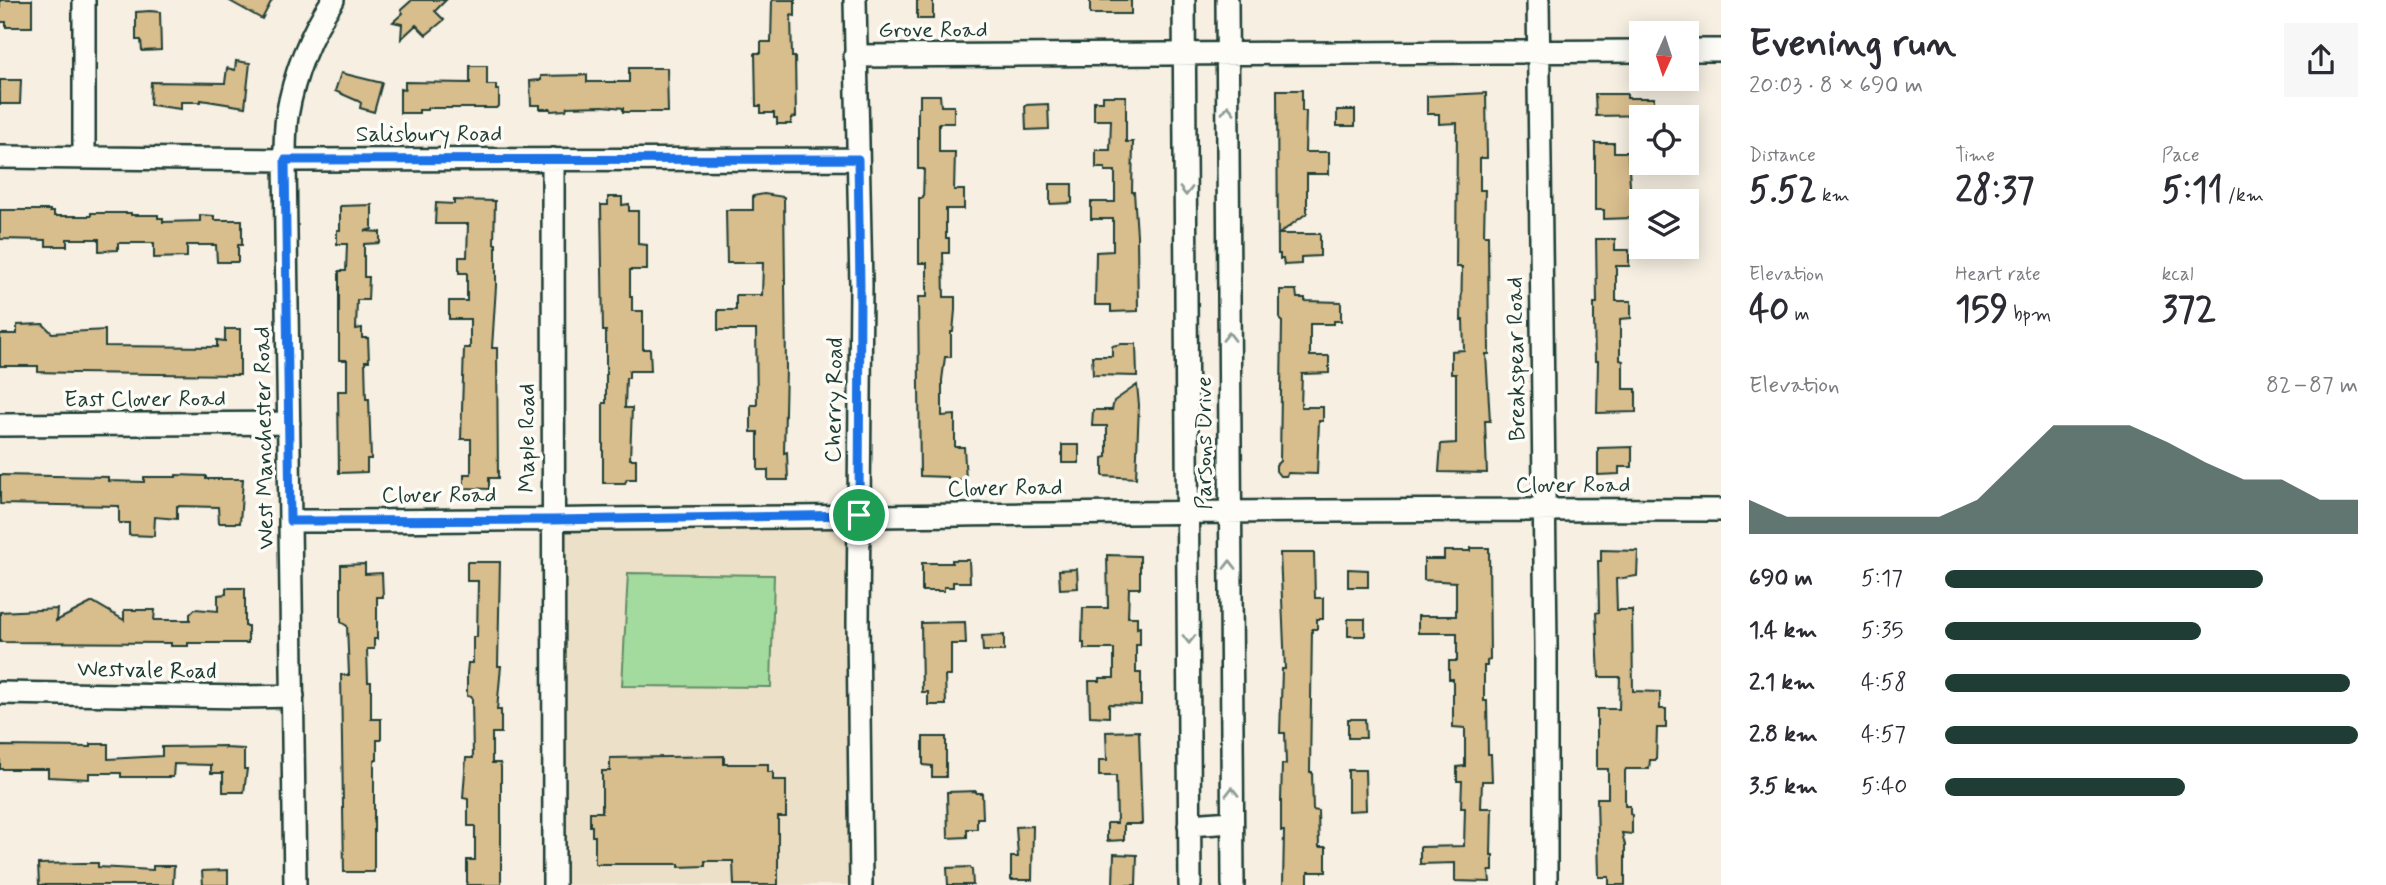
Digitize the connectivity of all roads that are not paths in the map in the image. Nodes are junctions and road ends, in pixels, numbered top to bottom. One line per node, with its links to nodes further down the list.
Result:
1 (84, 0): 15 (street)
2 (333, 0): 18 (street, West Manchester Road)
3 (855, 0): 13 (street, Cherry Road)
4 (1184, 0): 11 (street, Parsons Drive)
5 (1227, 0): 12 (street, Parsons Drive)
6 (1538, 0): 9 (street, Breakspear Road)
7 (1699, 50): 8 (street)
8 (1721, 50)
9 (1538, 51): 10 (street, Grove Road); 12 (street, Grove Road); 21 (street, Breakspear Road)
10 (1629, 51)
11 (1184, 53): 12 (street, Grove Road); 13 (street, Grove Road); 23 (street, Parsons Drive, one-way to 23)
12 (1228, 53): 24 (street, Parsons Drive, one-way to 12)
13 (856, 56): 17 (street, Cherry Road)
14 (0, 157): 15 (street, Salisbury Road)
15 (84, 158): 18 (street, Salisbury Road)
16 (553, 159): 17 (street, Salisbury Road); 18 (street, Salisbury Road); 26 (street, Maple Road)
17 (858, 159): 25 (street, Cherry Road)
18 (285, 160): 19 (street, West Manchester Road)
19 (289, 423): 20 (street, East Clover Road); 27 (street, West Manchester Road)
20 (0, 425)
21 (1543, 509): 22 (street, Clover Road); 24 (street, Clover Road); 37 (street, Breakspear Road)
22 (1721, 510)
23 (1188, 511): 24 (street, Clover Road); 25 (street, Clover Road); 31 (street, Parsons Drive, one-way to 31)
24 (1230, 511): 30 (street, Parsons Drive, one-way to 24)
25 (859, 515): 26 (street, Clover Road); 34 (street, Cherry Road)
26 (552, 520): 27 (street, Clover Road); 33 (street, Maple Road)
27 (290, 521): 29 (street, West Manchester Road)
28 (0, 693): 29 (street, Westvale Road)
29 (293, 696): 32 (street, West Manchester Road)
30 (1232, 822): 31 (street); 36 (street, Parsons Drive)
31 (1189, 825): 35 (street, Parsons Drive)
32 (295, 885)
33 (554, 885)
34 (861, 885)
35 (1190, 885)
36 (1233, 885)
37 (1546, 885)

